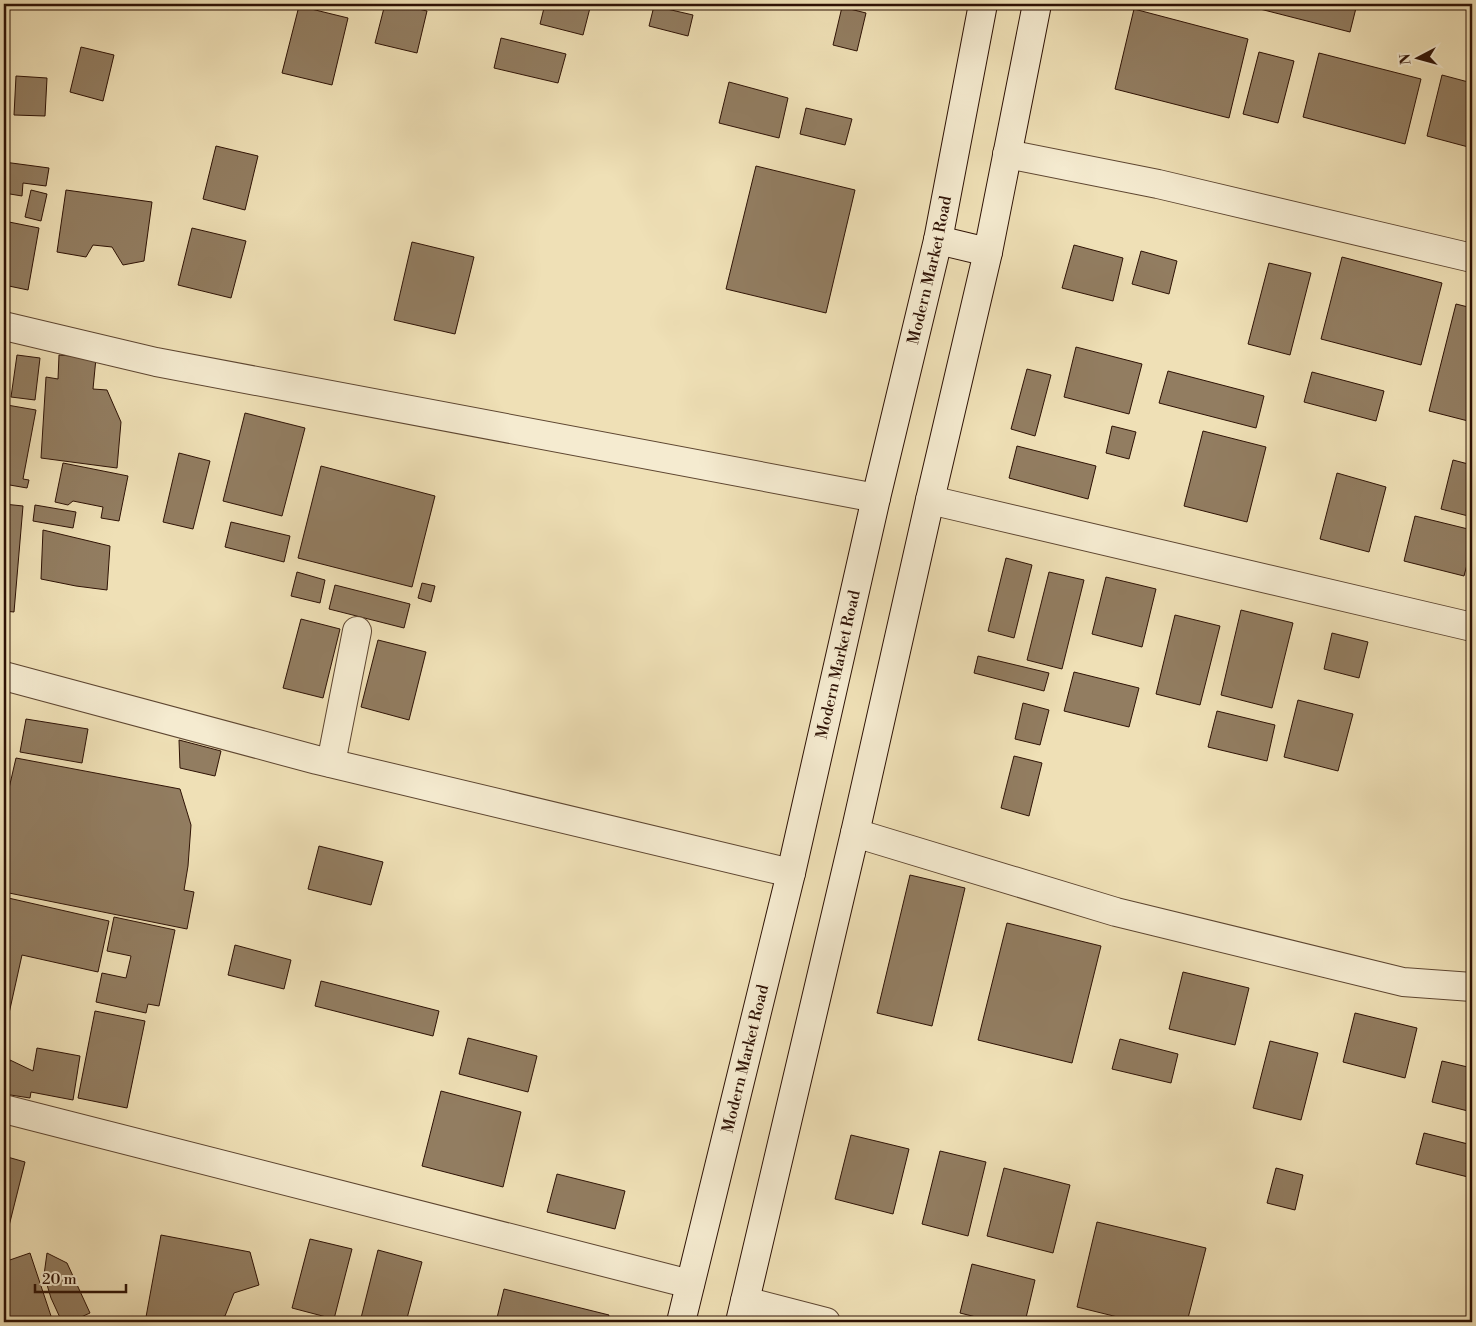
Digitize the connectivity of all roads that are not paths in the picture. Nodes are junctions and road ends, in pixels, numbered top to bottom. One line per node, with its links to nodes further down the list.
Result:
1 (982, 4): 4 (street, Modern Market Road)
2 (1037, 4): 3 (street)
3 (1007, 154): 5 (street); 6 (street)
4 (938, 240): 5 (street); 8 (street, Modern Market Road)
5 (988, 252): 9 (street)
6 (1472, 258)
7 (4, 326): 8 (street)
8 (876, 498): 15 (street, Modern Market Road)
9 (930, 500): 10 (street); 14 (street)
10 (1472, 626)
11 (357, 631): 13 (street)
12 (4, 676): 13 (street)
13 (330, 763): 15 (street)
14 (855, 833): 16 (street); 19 (street)
15 (792, 873): 18 (street, Modern Market Road)
16 (1472, 987)
17 (4, 1109): 18 (street)
18 (690, 1284): 20 (street, Modern Market Road)
19 (743, 1312): 21 (street)
20 (680, 1322)
21 (826, 1322)

